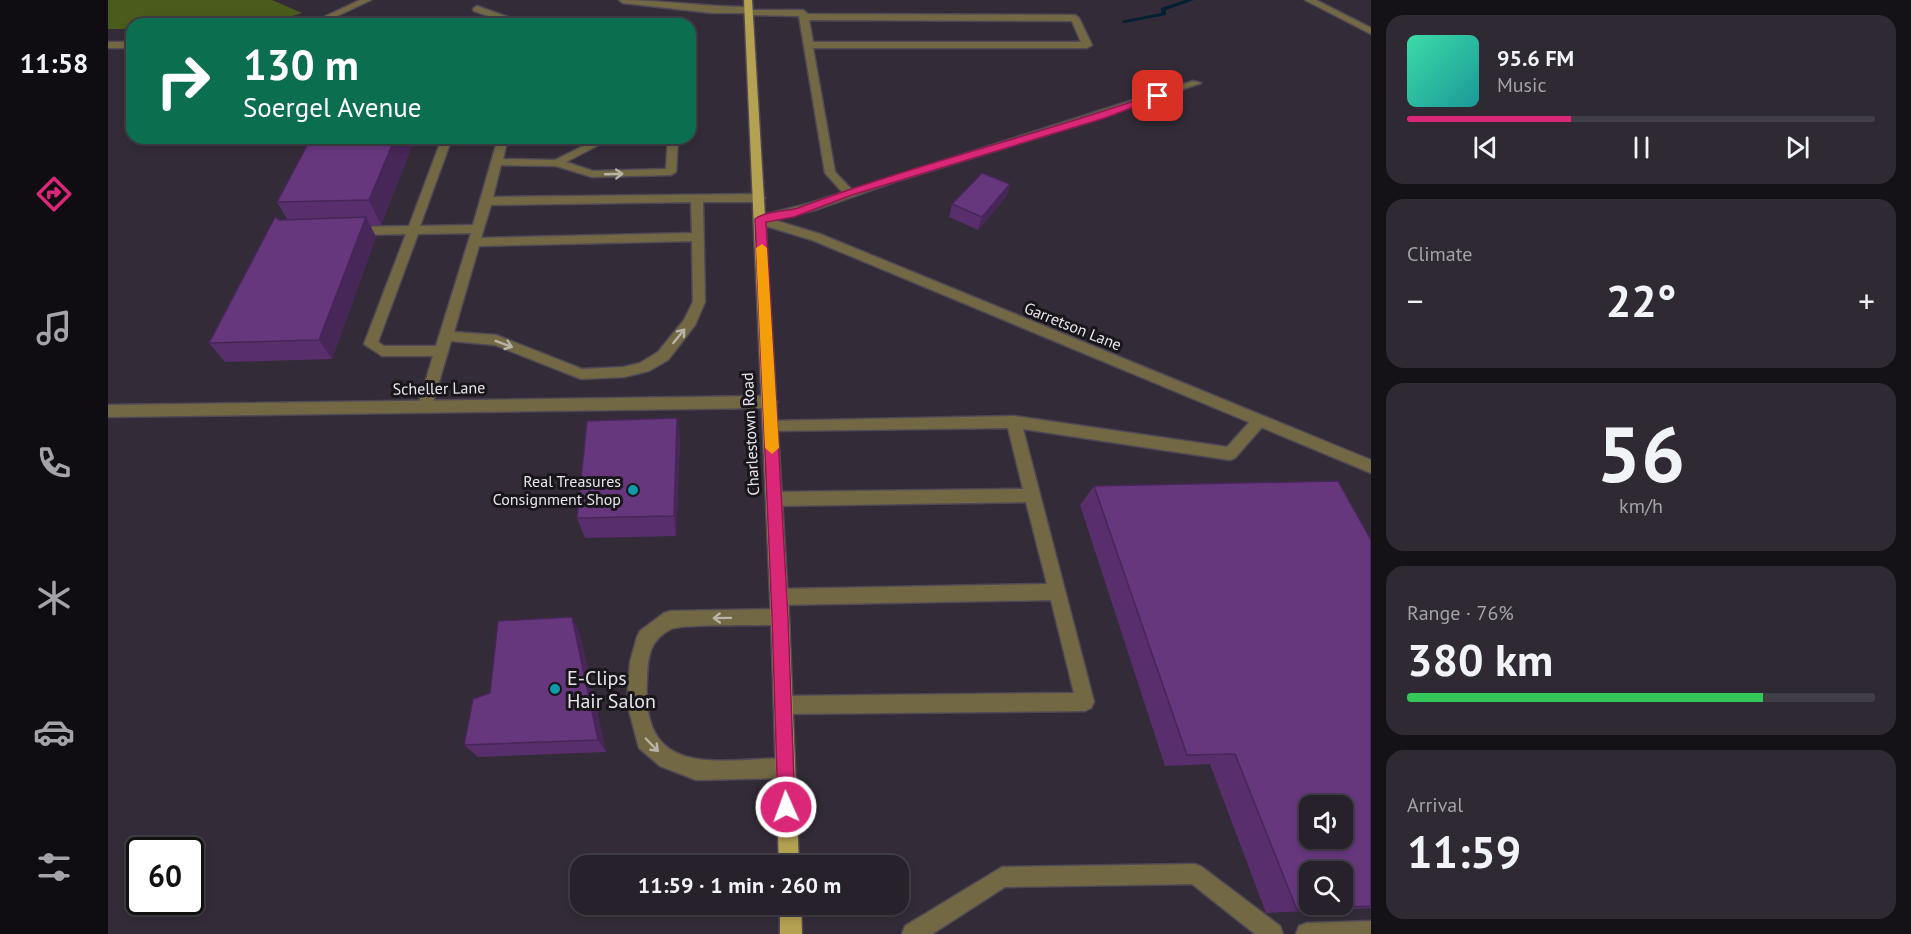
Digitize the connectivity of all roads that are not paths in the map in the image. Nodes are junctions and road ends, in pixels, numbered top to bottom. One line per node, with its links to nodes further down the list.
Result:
1 (367, 0): 7 (street)
2 (623, 0): 4 (street)
3 (1309, 0): 9 (street)
4 (749, 8): 6 (street); 23 (main road, Charlestown Road)
5 (477, 9): 8 (street)
6 (804, 17): 12 (street); 12 (street)
7 (326, 18)
8 (502, 18)
9 (1371, 31)
10 (108, 45): 11 (street)
11 (126, 45)
12 (809, 45): 21 (street)
13 (1196, 83): 21 (street)
14 (445, 144): 26 (street)
15 (501, 144): 18 (street)
16 (595, 144): 19 (street)
17 (673, 144): 20 (street)
18 (496, 162): 19 (street); 24 (street)
19 (557, 163): 20 (street, one-way to 20)
20 (670, 185): 22 (street); 24 (street)
21 (848, 192): 25 (street)
22 (697, 198): 23 (street); 29 (street)
23 (759, 198): 25 (main road, Charlestown Road)
24 (486, 201): 28 (street)
25 (760, 219): 32 (main road, Charlestown Road); 35 (street, Garretson Lane)
26 (413, 230): 27 (street); 28 (street); 31 (street)
27 (347, 232)
28 (476, 236): 29 (street); 30 (street)
29 (698, 237): 30 (street, one-way to 29)
30 (446, 336): 31 (street)
31 (442, 351): 33 (street)
32 (770, 402): 33 (street, Scheller Lane); 37 (main road, Charlestown Road)
33 (425, 406): 34 (street, Scheller Lane)
34 (108, 411)
35 (1259, 421): 36 (street); 38 (street, Garretson Lane)
36 (1014, 422): 37 (street); 39 (street)
37 (771, 425): 40 (main road, Charlestown Road)
38 (1371, 467)
39 (1033, 495): 40 (street); 41 (street)
40 (775, 499): 42 (main road, Charlestown Road)
41 (1057, 592): 42 (street); 44 (street)
42 (779, 597): 43 (main road, Charlestown Road)
43 (780, 617): 44 (main road, Charlestown Road); 45 (street, one-way to 45)
44 (783, 705): 45 (main road, Charlestown Road)
45 (785, 768): 46 (main road, Charlestown Road)
46 (789, 855)
47 (790, 915): 49 (main road)
48 (1371, 932): 52 (street)
49 (791, 934)
50 (913, 934): 51 (street)
51 (1272, 934)
52 (1307, 934)

